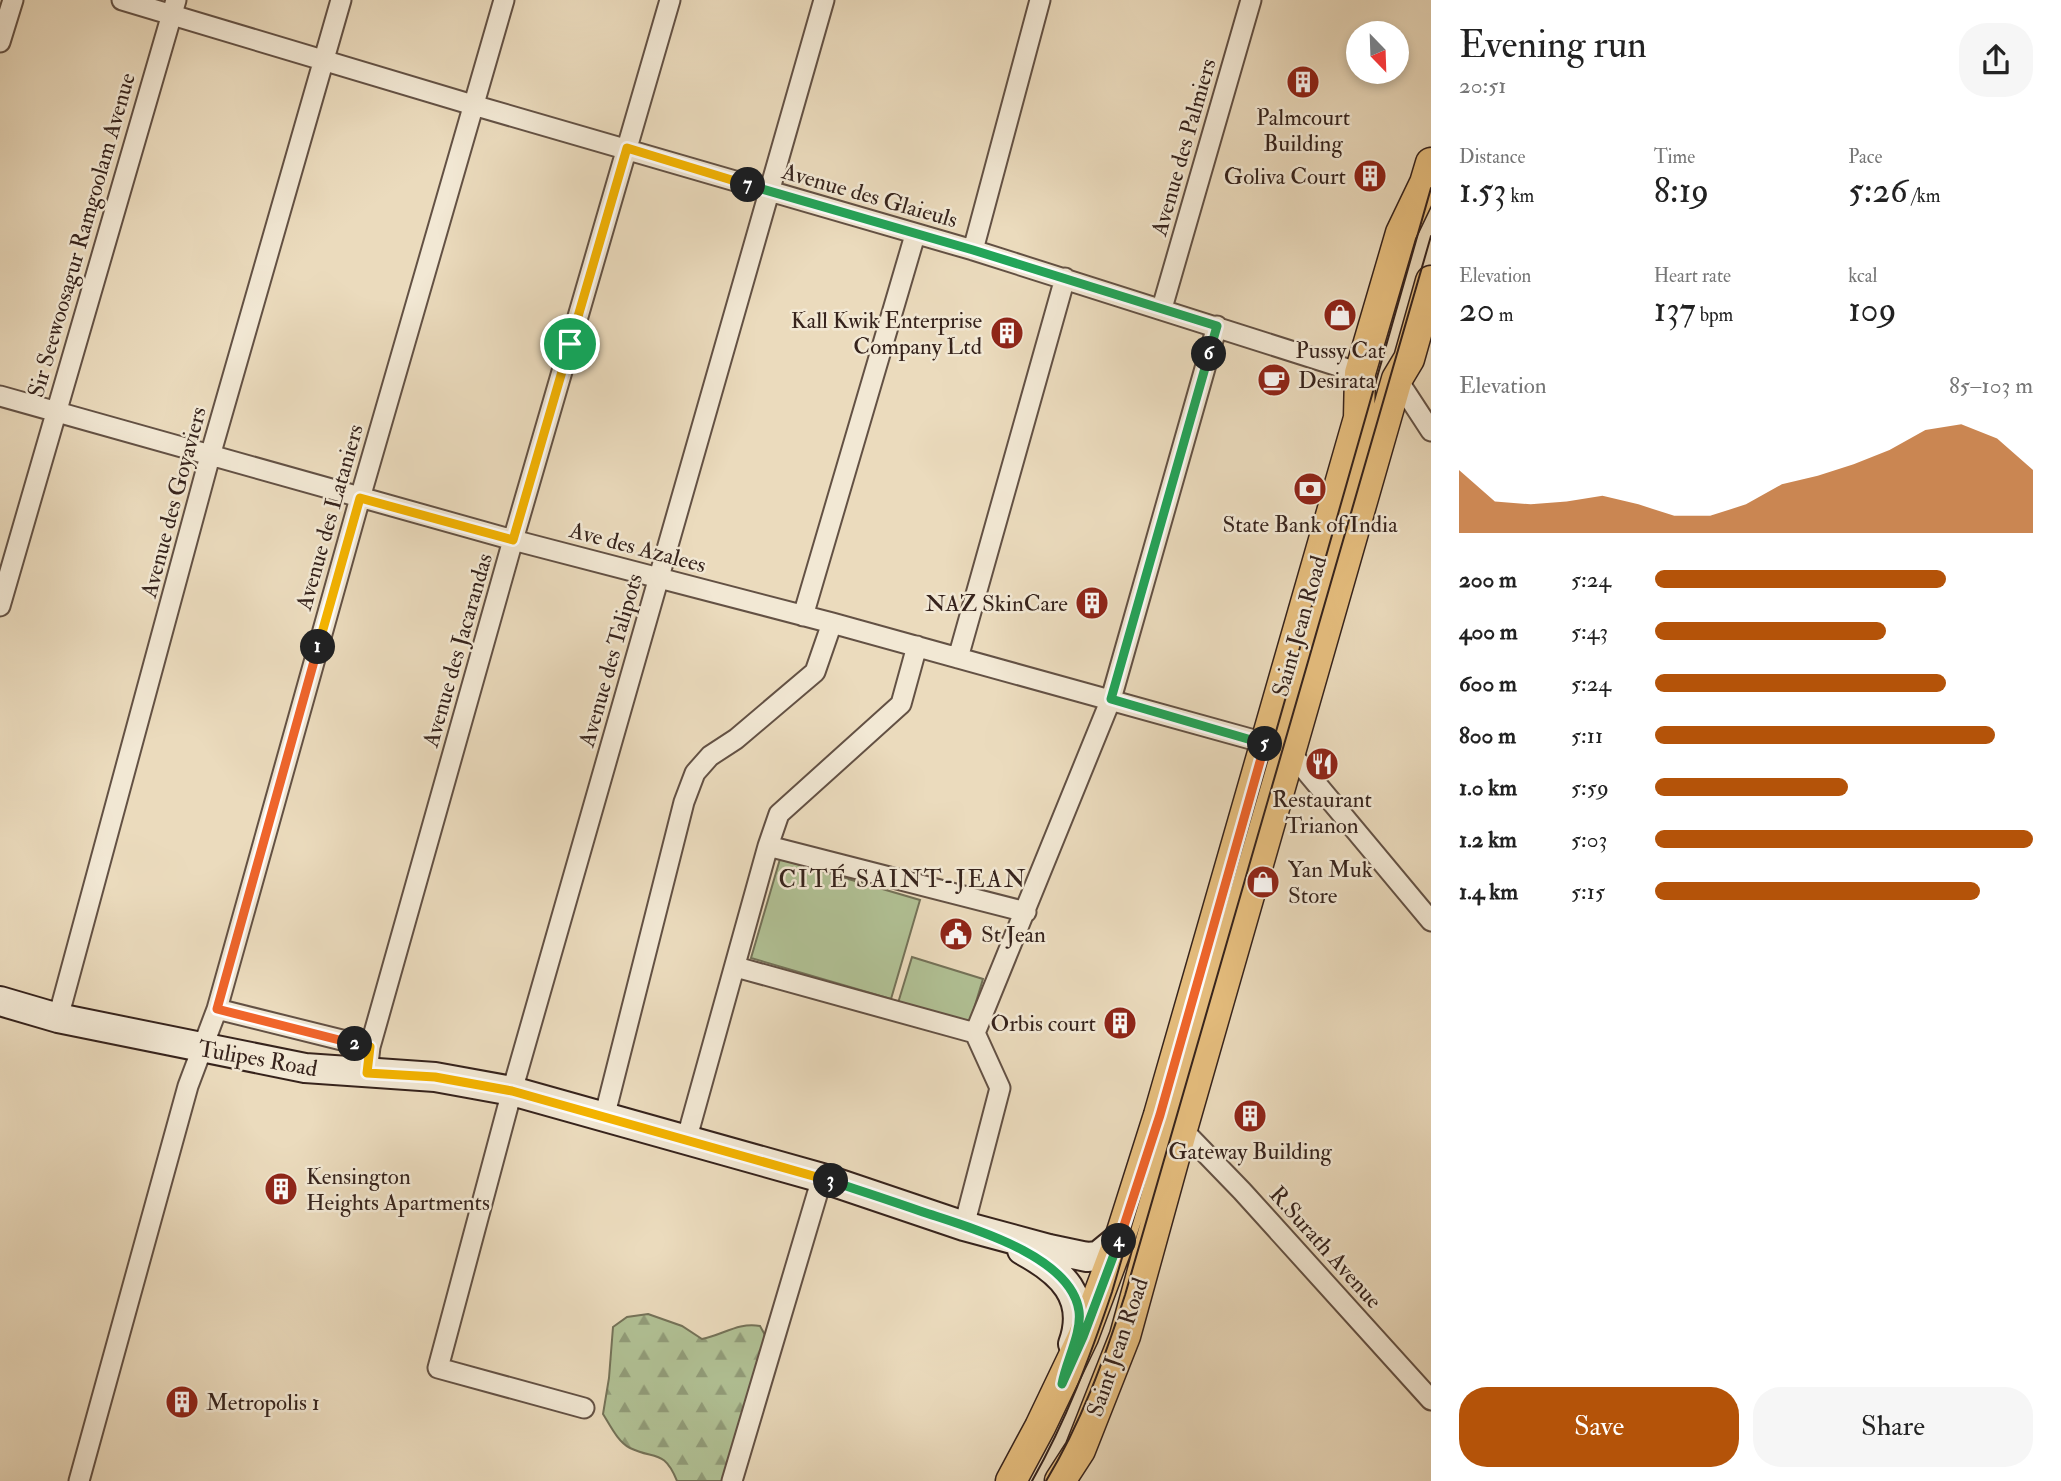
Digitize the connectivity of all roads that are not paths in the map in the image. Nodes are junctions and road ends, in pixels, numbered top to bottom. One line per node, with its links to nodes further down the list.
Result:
1 (13, 0): 10 (street)
2 (122, 0): 9 (street, Avenue des Glaieuls)
3 (341, 0): 11 (street, Avenue des Goyaviers)
4 (504, 0): 12 (street, Avenue des Lataniers)
5 (670, 0): 13 (street, Avenue des Jacarandas)
6 (824, 0): 15 (street, Avenue des Talipots)
7 (1040, 0): 17 (street)
8 (1251, 0): 20 (street, Avenue des Palmiers)
9 (174, 8): 11 (street, Avenue des Glaieuls); 25 (street, Sir Seewoosagur Ramgoolam Avenue)
10 (0, 42)
11 (324, 61): 12 (street, Avenue des Glaieuls); 27 (street, Avenue des Goyaviers)
12 (473, 105): 13 (street, Avenue des Glaieuls); 28 (street, Avenue des Lataniers)
13 (627, 148): 15 (street, Avenue des Glaieuls); 29 (street, Avenue des Jacarandas)
14 (1431, 163): 22 (main road, Saint Jean Road)
15 (770, 191): 16 (street, Avenue des Glaieuls); 30 (street, Avenue des Talipots)
16 (915, 234): 17 (street, Avenue des Glaieuls); 32 (street)
17 (973, 250): 18 (street, Avenue des Glaieuls)
18 (1065, 278): 20 (street, Avenue des Glaieuls); 35 (street)
19 (1431, 281): 23 (main road, Saint Jean Road)
20 (1162, 308): 21 (street, Avenue des Glaieuls)
21 (1217, 326): 22 (street, Avenue des Glaieuls); 36 (street)
22 (1360, 373): 37 (main road, Saint Jean Road)
23 (1397, 379): 26 (street); 37 (main road, Saint Jean Road)
24 (0, 397): 25 (street, Ave des Azalees)
25 (55, 412): 27 (street, Ave des Azalees); 31 (street, Sir Seewoosagur Ramgoolam Avenue)
26 (1431, 431)
27 (210, 456): 28 (street, Ave des Azalees); 44 (street, Avenue des Goyaviers)
28 (360, 498): 29 (street, Ave des Azalees); 43 (street, Avenue des Lataniers)
29 (513, 540): 30 (street, Ave des Azalees); 47 (street, Avenue des Jacarandas)
30 (659, 577): 32 (street, Ave des Azalees); 48 (street, Avenue des Talipots)
31 (0, 606)
32 (803, 616): 33 (street, Ave des Azalees)
33 (832, 623): 34 (street, Ave des Azalees); 49 (street)
34 (917, 646): 35 (street, Ave des Azalees); 38 (street)
35 (958, 658): 36 (street, Ave des Azalees)
36 (1111, 699): 37 (street, Ave des Azalees); 39 (street)
37 (1278, 748): 40 (street); 50 (main road, Saint Jean Road); 54 (main road, Saint Jean Road)
38 (768, 846): 39 (street); 41 (street)
39 (1026, 912): 45 (street)
40 (1431, 921)
41 (736, 967): 45 (street); 51 (street)
42 (0, 1001): 44 (main road, Tulipes Road)
43 (217, 1009): 46 (street, Avenue des Lataniers); 47 (street)
44 (58, 1018): 46 (main road, Tulipes Road)
45 (975, 1033): 53 (street)
46 (203, 1048): 47 (main road, Tulipes Road); 59 (street, Avenue des Lataniers)
47 (369, 1060): 48 (main road, Tulipes Road)
48 (512, 1091): 49 (main road, Tulipes Road); 57 (street, Avenue des Talipots)
49 (604, 1118): 51 (main road, Tulipes Road)
50 (1182, 1129): 56 (street, R.Surath Avenue); 58 (main road, Saint Jean Road)
51 (686, 1141): 52 (main road, Tulipes Road)
52 (822, 1178): 53 (main road, Tulipes Road); 60 (street)
53 (974, 1229): 54 (main road, Tulipes Road); 55 (main road)
54 (1120, 1238): 55 (main road, Saint Jean Road)
55 (1062, 1384): 61 (main road, Saint Jean Road)
56 (1431, 1400)
57 (584, 1408)
58 (1080, 1450): 62 (main road, Saint Jean Road); 63 (street)
59 (79, 1481)
60 (732, 1481)
61 (1011, 1481)
62 (1060, 1481)
63 (1079, 1481)

